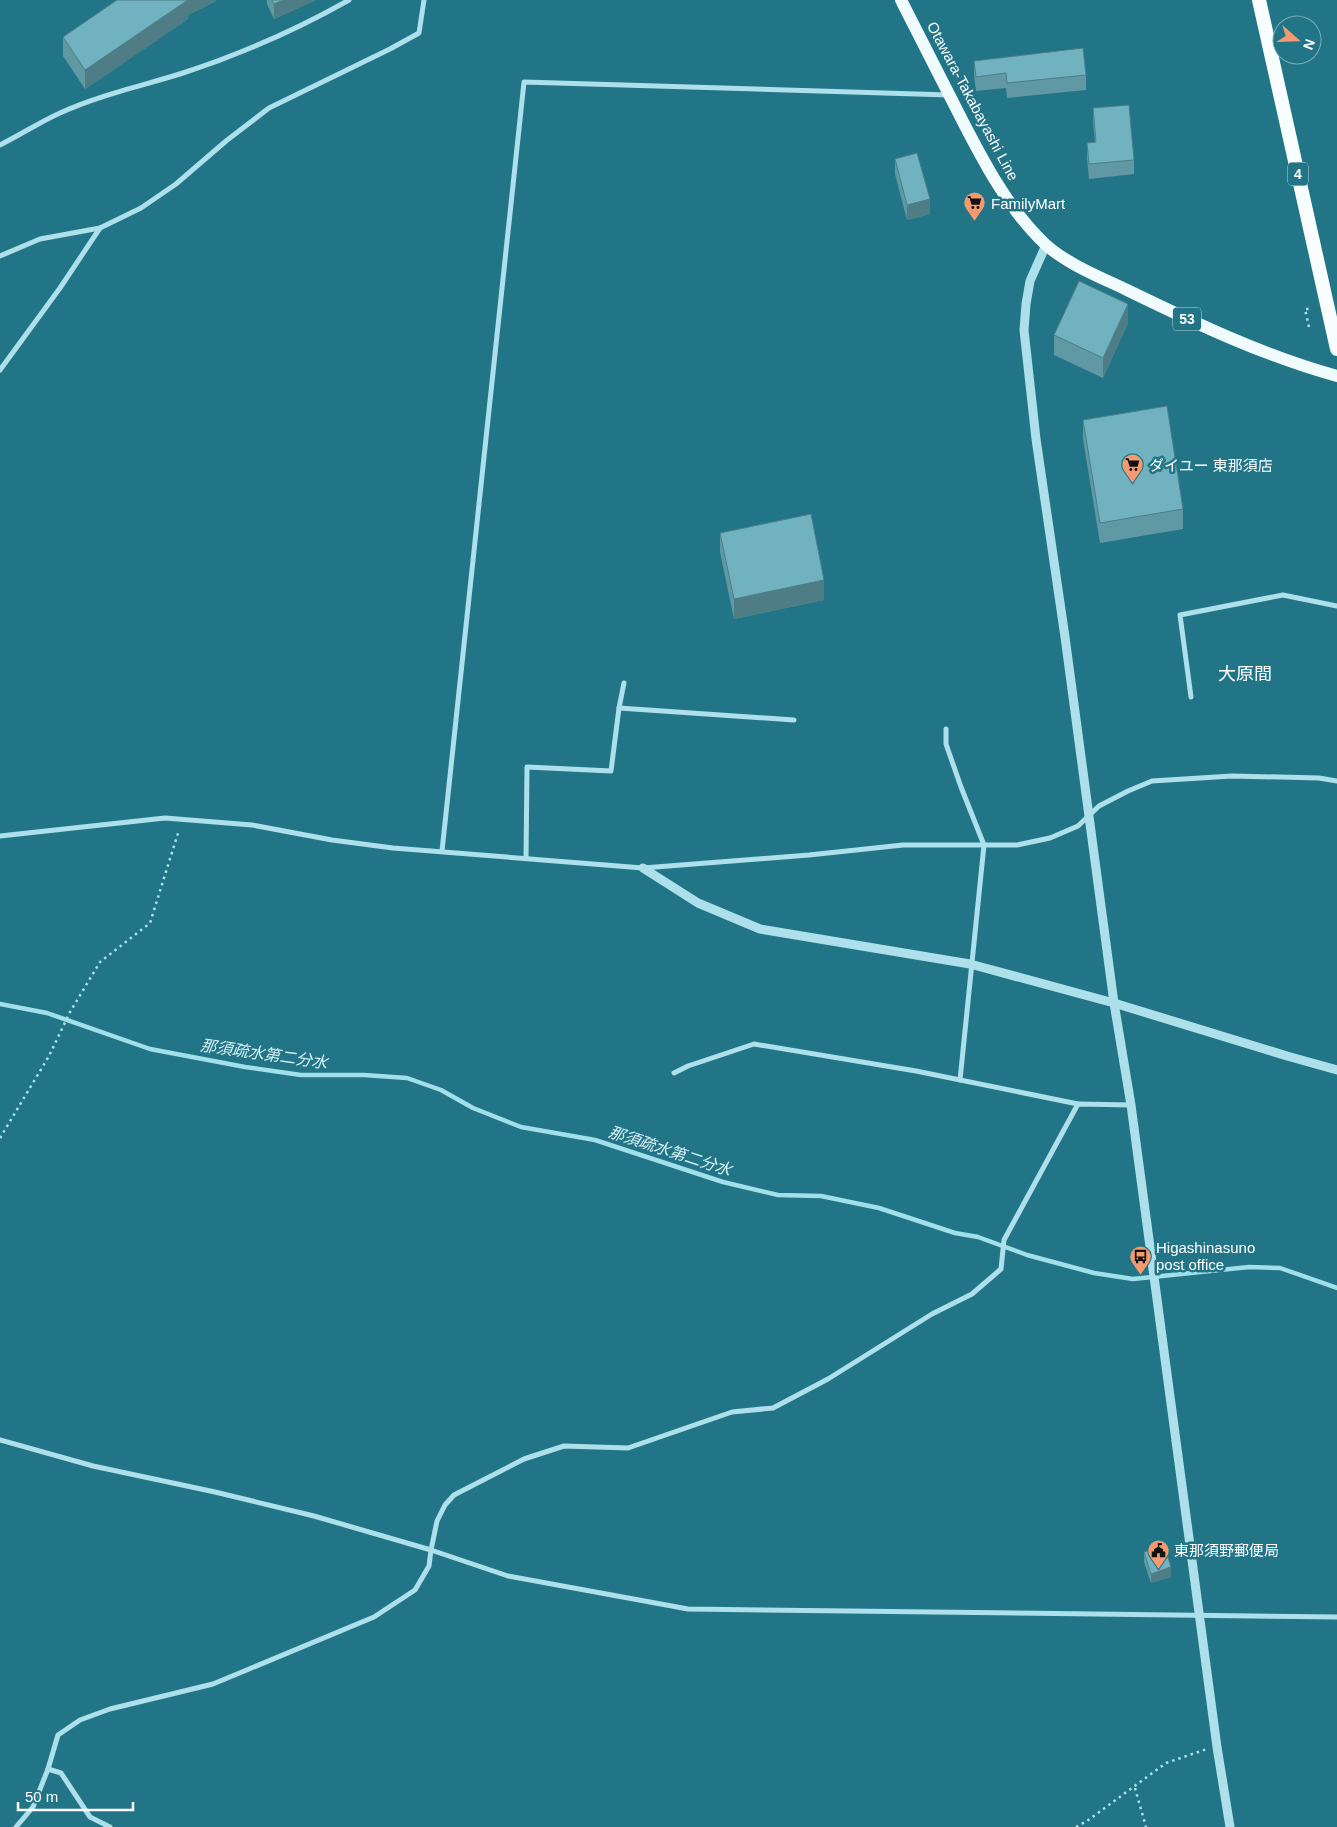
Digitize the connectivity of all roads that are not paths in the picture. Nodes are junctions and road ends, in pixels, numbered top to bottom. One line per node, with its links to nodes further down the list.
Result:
1 (350, 0): 6 (street)
2 (424, 0): 7 (street)
3 (901, 0): 5 (main road, Otawara-Takabayashi Line / 53)
4 (1259, 0): 10 (highway, 4)
5 (949, 95): 8 (main road, Otawara-Takabayashi Line / 53); 23 (street)
6 (0, 145)
7 (100, 228): 9 (street); 11 (street)
8 (1046, 245): 12 (main road, Otawara-Takabayashi Line / 53); 20 (street)
9 (0, 256)
10 (1337, 349)
11 (0, 370)
12 (1337, 376)
13 (1337, 606): 15 (street)
14 (624, 683): 16 (street)
15 (1191, 698)
16 (619, 708): 17 (street); 24 (street)
17 (794, 720)
18 (946, 729): 22 (street)
19 (1337, 780): 20 (street)
20 (1088, 815): 22 (street); 27 (street)
21 (0, 836): 23 (street)
22 (984, 845): 25 (street); 26 (street)
23 (442, 851): 24 (street)
24 (526, 858): 25 (street)
25 (643, 868): 26 (street)
26 (970, 964): 27 (street); 30 (street)
27 (1114, 1003): 28 (street); 32 (street)
28 (1337, 1070)
29 (674, 1073): 30 (street)
30 (960, 1080): 31 (street)
31 (1078, 1104): 32 (street); 34 (street)
32 (1131, 1105): 35 (street)
33 (0, 1440): 34 (street)
34 (431, 1550): 35 (street); 37 (street)
35 (1200, 1615): 36 (street); 40 (street)
36 (1337, 1617)
37 (48, 1769): 38 (street); 39 (street)
38 (16, 1827)
39 (110, 1827)
40 (1230, 1827)

